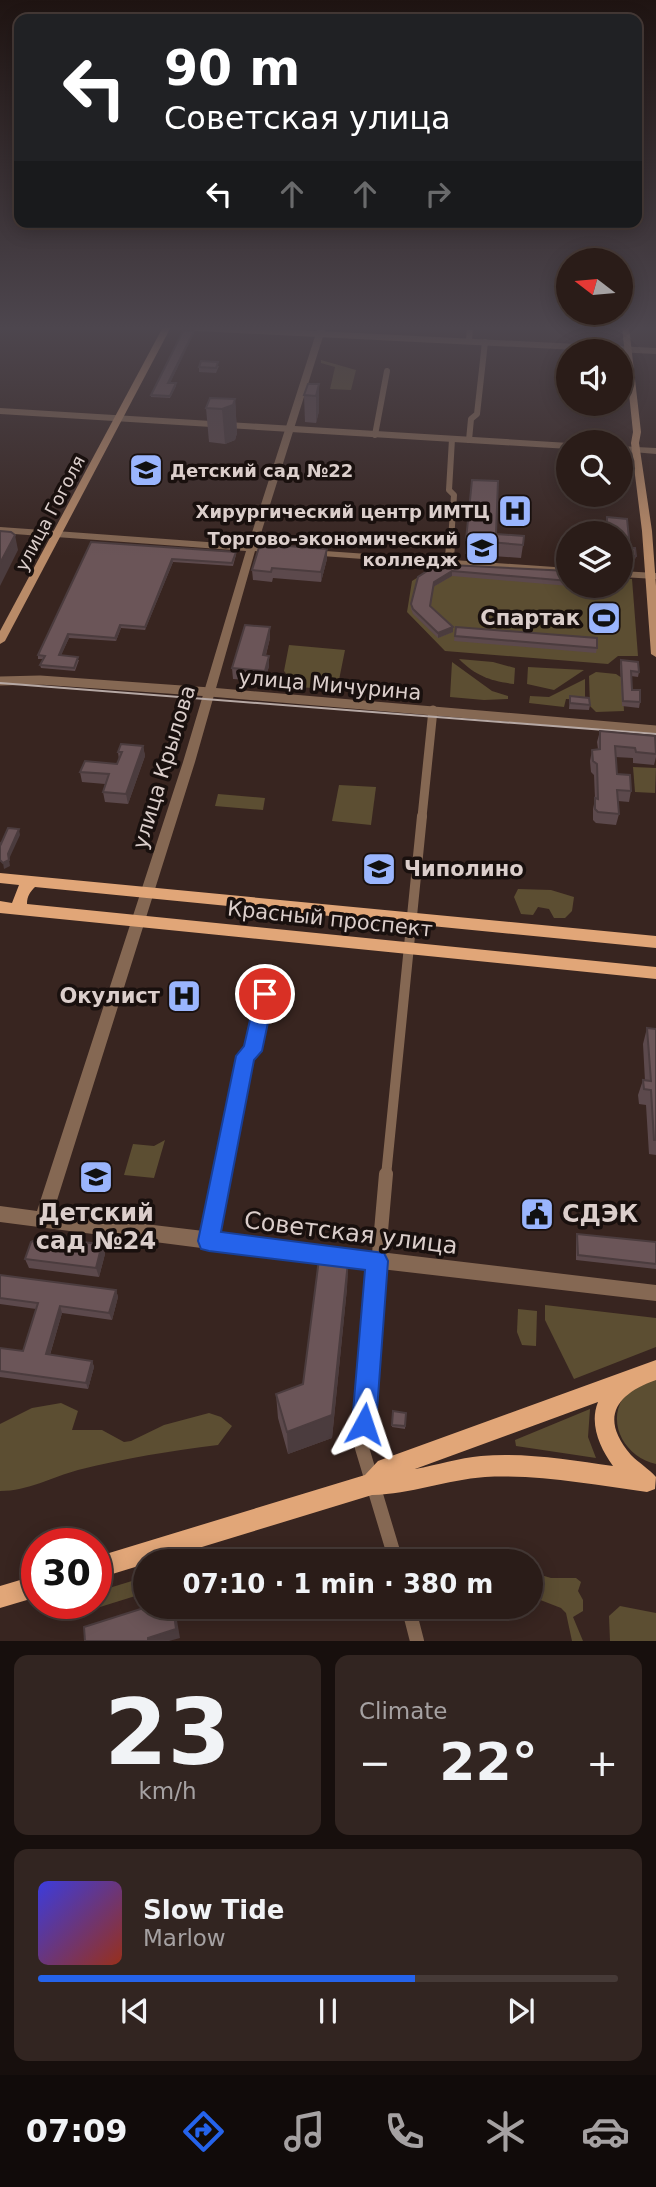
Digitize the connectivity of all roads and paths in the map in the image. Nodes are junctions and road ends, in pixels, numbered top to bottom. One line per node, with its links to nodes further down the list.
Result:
1 (126, 404): 8 (main road, улица Гоголя)
2 (299, 404): 9 (street, улица Крылова)
3 (381, 404): 10 (street)
4 (478, 404): 12 (street)
5 (633, 410): 15 (main road)
6 (0, 411): 8 (street)
7 (627, 416): 15 (main road)
8 (118, 419): 9 (street); 18 (main road, улица Гоголя)
9 (291, 429): 10 (street); 19 (street, улица Крылова)
10 (375, 435): 11 (street)
11 (452, 439): 12 (street); 22 (street)
12 (469, 440): 13 (street)
13 (556, 445)
14 (633, 447): 15 (street)
15 (636, 447): 16 (street); 25 (main road)
16 (656, 451)
17 (0, 530): 18 (street)
18 (57, 534): 19 (street); 26 (main road, улица Гоголя)
19 (253, 549): 20 (street); 29 (street, улица Крылова)
20 (275, 550)
21 (299, 552): 22 (street)
22 (449, 563): 23 (street)
23 (556, 570)
24 (633, 575): 25 (street)
25 (653, 576): 27 (main road)
26 (0, 641)
27 (656, 654)
28 (0, 681): 29 (street, улица Мичурина)
29 (210, 692): 30 (street, улица Мичурина); 34 (street, улица Крылова)
30 (433, 710): 31 (street, улица Мичурина); 37 (street)
31 (656, 730)
32 (0, 878): 33 (main road, Красный проспект)
33 (32, 881): 34 (main road, Красный проспект); 36 (main road)
34 (148, 892): 37 (main road, Красный проспект); 38 (street, улица Крылова)
35 (0, 907): 36 (main road, Красный проспект)
36 (21, 910): 38 (main road, Красный проспект)
37 (411, 916): 39 (main road, Красный проспект); 40 (street)
38 (139, 920): 40 (main road, Красный проспект); 44 (street, улица Крылова)
39 (656, 942)
40 (407, 948): 41 (main road, Красный проспект); 46 (street)
41 (656, 974)
42 (265, 994): 45 (street)
43 (0, 1214): 44 (street, Советская улица)
44 (43, 1219): 45 (street, Советская улица)
45 (209, 1241): 46 (street, Советская улица)
46 (377, 1261): 47 (street, Советская улица); 51 (street)
47 (656, 1293)
48 (656, 1370): 49 (main road)
49 (630, 1380): 50 (main road); 51 (main road)
50 (652, 1481): 51 (main road)
51 (372, 1484): 52 (street); 53 (main road)
52 (392, 1549)
53 (112, 1563)
54 (21, 1591): 55 (main road)
55 (0, 1597)
56 (411, 1619): 57 (street)
57 (417, 1641)

